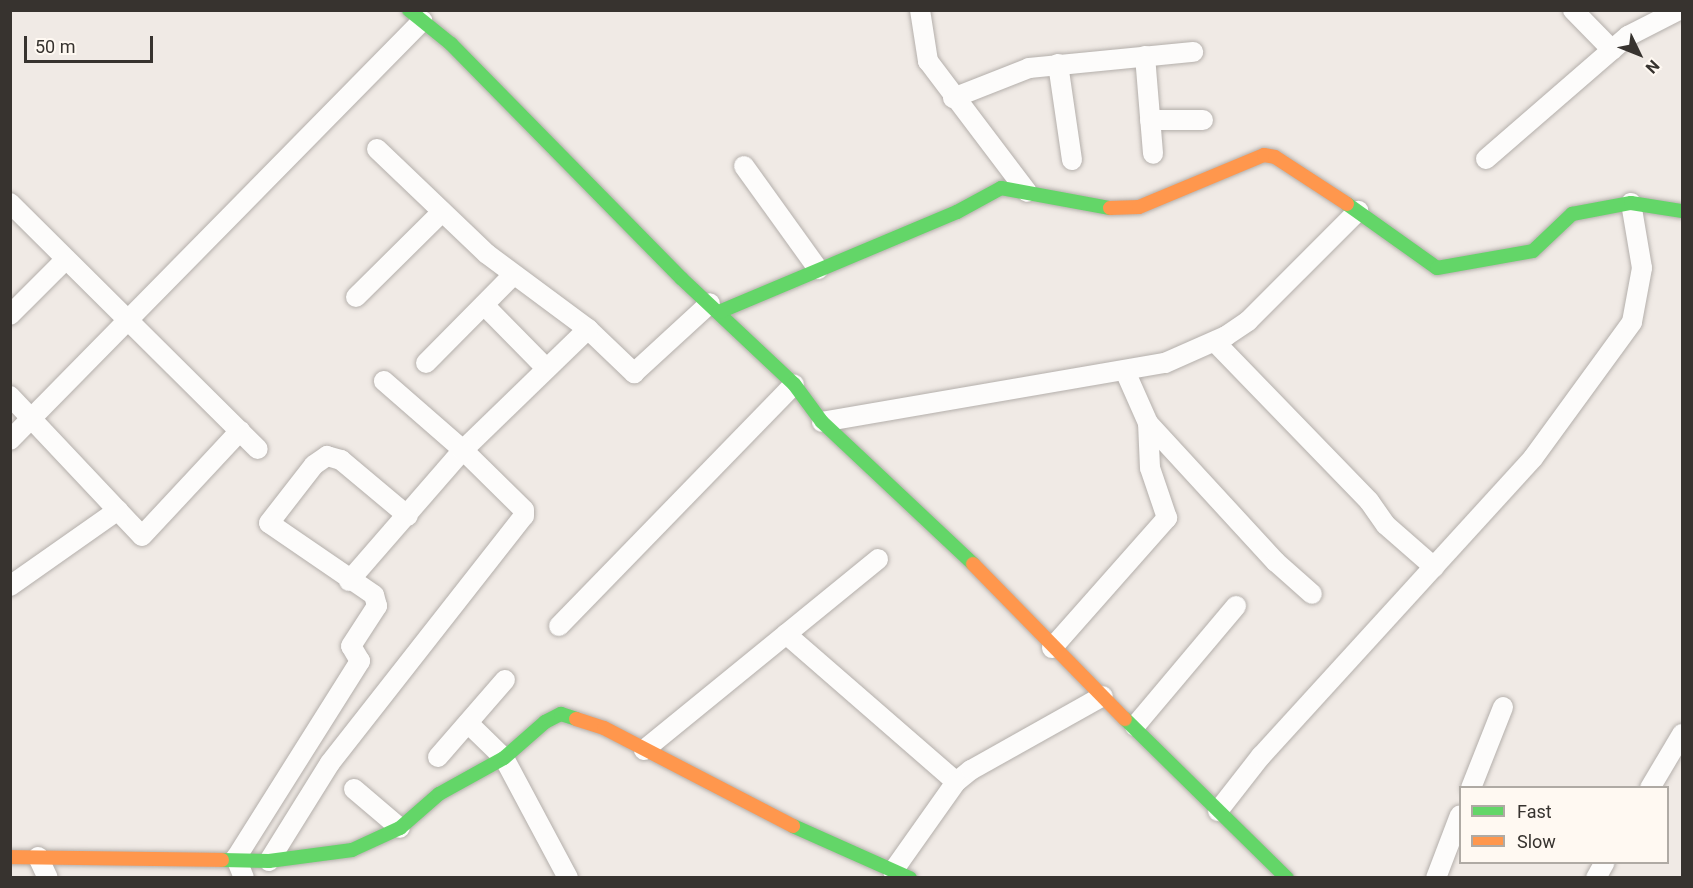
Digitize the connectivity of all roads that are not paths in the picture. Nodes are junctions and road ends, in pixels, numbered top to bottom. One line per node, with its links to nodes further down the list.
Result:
1 (920, 10): 9 (street)
2 (1573, 10): 5 (street)
3 (1679, 10): 5 (street)
4 (416, 16): 28 (street); 30 (street)
5 (1612, 50): 14 (street)
6 (1193, 52): 7 (street)
7 (1145, 56): 8 (street); 10 (street)
8 (1058, 64): 9 (street); 15 (street)
9 (953, 98): 17 (street)
10 (1150, 120): 11 (street); 13 (street)
11 (1203, 120)
12 (377, 149): 21 (street)
13 (1153, 153)
14 (1486, 159)
15 (1072, 160)
16 (744, 166): 24 (street)
17 (1027, 192): 20 (street); 24 (street)
18 (10, 203): 23 (street)
19 (1631, 203): 20 (street); 22 (street); 49 (street)
20 (1358, 211): 32 (street)
21 (442, 212): 25 (street); 26 (street)
22 (1683, 212)
23 (66, 259): 29 (street); 30 (street)
24 (818, 270): 28 (street)
25 (513, 275): 27 (street); 31 (street)
26 (356, 297)
27 (484, 305): 33 (street); 34 (street)
28 (714, 308): 31 (street); 37 (street)
29 (10, 315)
30 (129, 322): 39 (street); 42 (street)
31 (588, 329): 34 (street)
32 (1215, 342): 35 (street); 49 (street)
33 (426, 363)
34 (545, 367): 45 (street)
35 (1125, 371): 40 (street); 41 (street)
36 (384, 381): 45 (street)
37 (794, 384): 40 (street); 54 (street)
38 (10, 396): 39 (street)
39 (29, 419): 43 (street); 46 (street)
40 (822, 422): 56 (street)
41 (1148, 423): 52 (street); 56 (street)
42 (240, 431): 44 (street); 46 (street)
43 (10, 440)
44 (258, 449)
45 (463, 450): 47 (street); 77 (street)
46 (118, 510): 50 (street)
47 (408, 516): 51 (street); 51 (street)
48 (878, 559): 55 (street)
49 (1434, 567): 70 (street)
50 (13, 580)
51 (349, 581): 76 (street)
52 (1312, 594)
53 (1236, 606): 61 (street)
54 (559, 626)
55 (786, 634): 63 (street); 66 (street)
56 (1052, 648): 58 (street)
57 (505, 680): 60 (street)
58 (1103, 696): 61 (street); 66 (street)
59 (1503, 707): 67 (street)
60 (468, 723): 64 (street); 65 (street)
61 (1135, 726): 70 (street)
62 (1683, 734): 68 (street)
63 (644, 750): 65 (street); 79 (street)
64 (438, 757)
65 (504, 758): 72 (street); 83 (street)
66 (956, 782): 79 (street)
67 (1472, 786)
68 (1651, 786)
69 (354, 789): 72 (street)
70 (1218, 812): 84 (street)
71 (1459, 820): 85 (street)
72 (400, 828): 77 (street)
73 (10, 857): 74 (street)
74 (38, 857): 75 (street); 80 (street)
75 (149, 858): 76 (street); 81 (street)
76 (236, 858): 77 (street); 82 (street)
77 (268, 861)
78 (1604, 864): 86 (street)
79 (901, 874)
80 (48, 878)
81 (156, 878)
82 (244, 878)
83 (568, 878)
84 (1287, 878)
85 (1436, 878)
86 (1596, 878)

